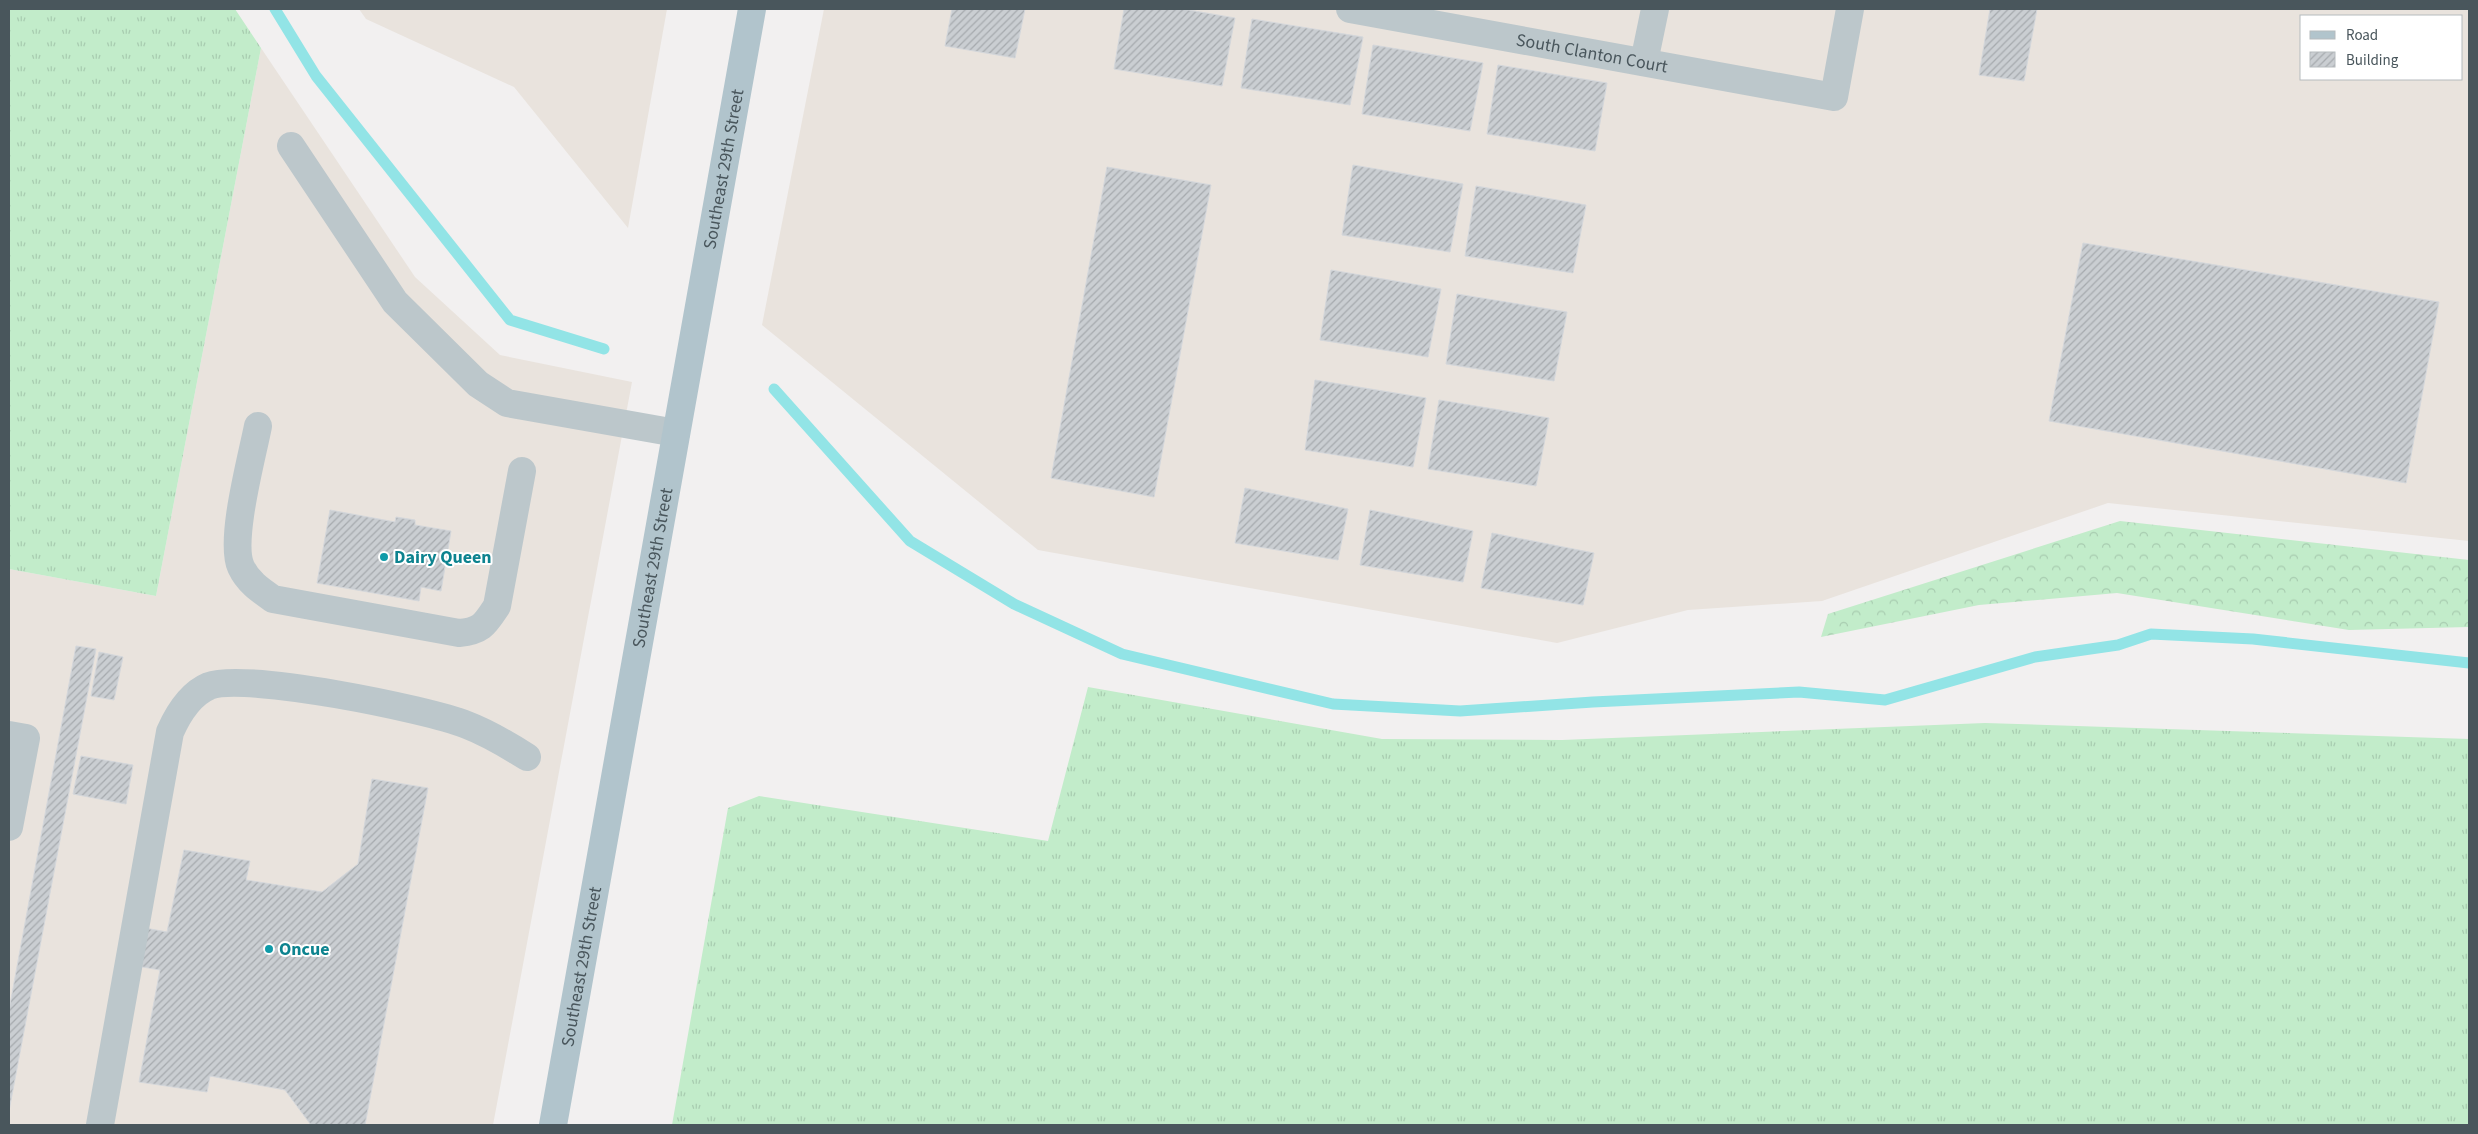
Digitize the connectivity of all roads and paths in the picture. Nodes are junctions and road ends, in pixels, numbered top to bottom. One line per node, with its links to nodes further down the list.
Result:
1 (752, 9): 8 (main road, Southeast 29th Street)
2 (1350, 9): 5 (lane, South Clanton Court)
3 (1655, 9): 5 (lane)
4 (1850, 9): 5 (lane, South Clanton Court)
5 (1644, 62)
6 (291, 146): 8 (lane)
7 (258, 426): 9 (lane)
8 (676, 433): 14 (main road, Southeast 29th Street)
9 (522, 470)
10 (9, 735): 12 (lane)
11 (528, 757): 13 (lane)
12 (9, 827)
13 (100, 1125)
14 (553, 1125)

